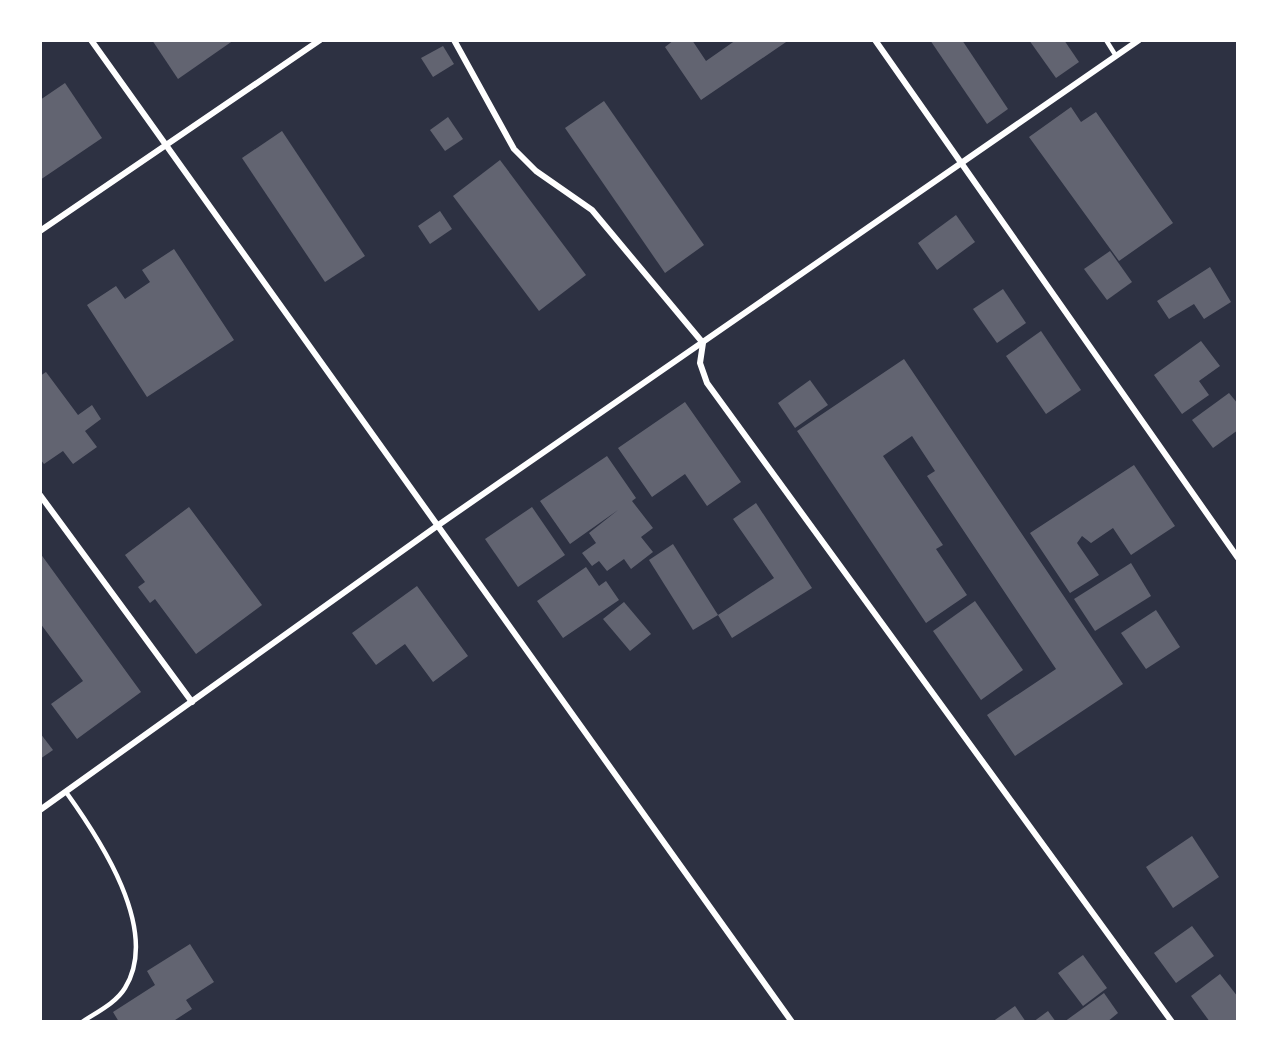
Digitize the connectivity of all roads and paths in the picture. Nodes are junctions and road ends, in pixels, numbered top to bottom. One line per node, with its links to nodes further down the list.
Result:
1 (92, 40): 8 (street)
2 (320, 40): 8 (street)
3 (454, 40): 11 (street)
4 (874, 40): 9 (street)
5 (1106, 40): 7 (lane)
6 (1139, 40): 7 (street)
7 (1116, 56): 9 (street)
8 (165, 146): 10 (street); 13 (street)
9 (961, 164): 11 (street); 14 (street)
10 (40, 231)
11 (703, 342): 13 (street); 20 (street)
12 (40, 495): 15 (street)
13 (437, 526): 15 (street); 19 (street)
14 (1238, 558)
15 (192, 702): 16 (street)
16 (66, 792): 17 (street); 18 (lane)
17 (40, 810)
18 (82, 1022)
19 (792, 1022)
20 (1172, 1022)

